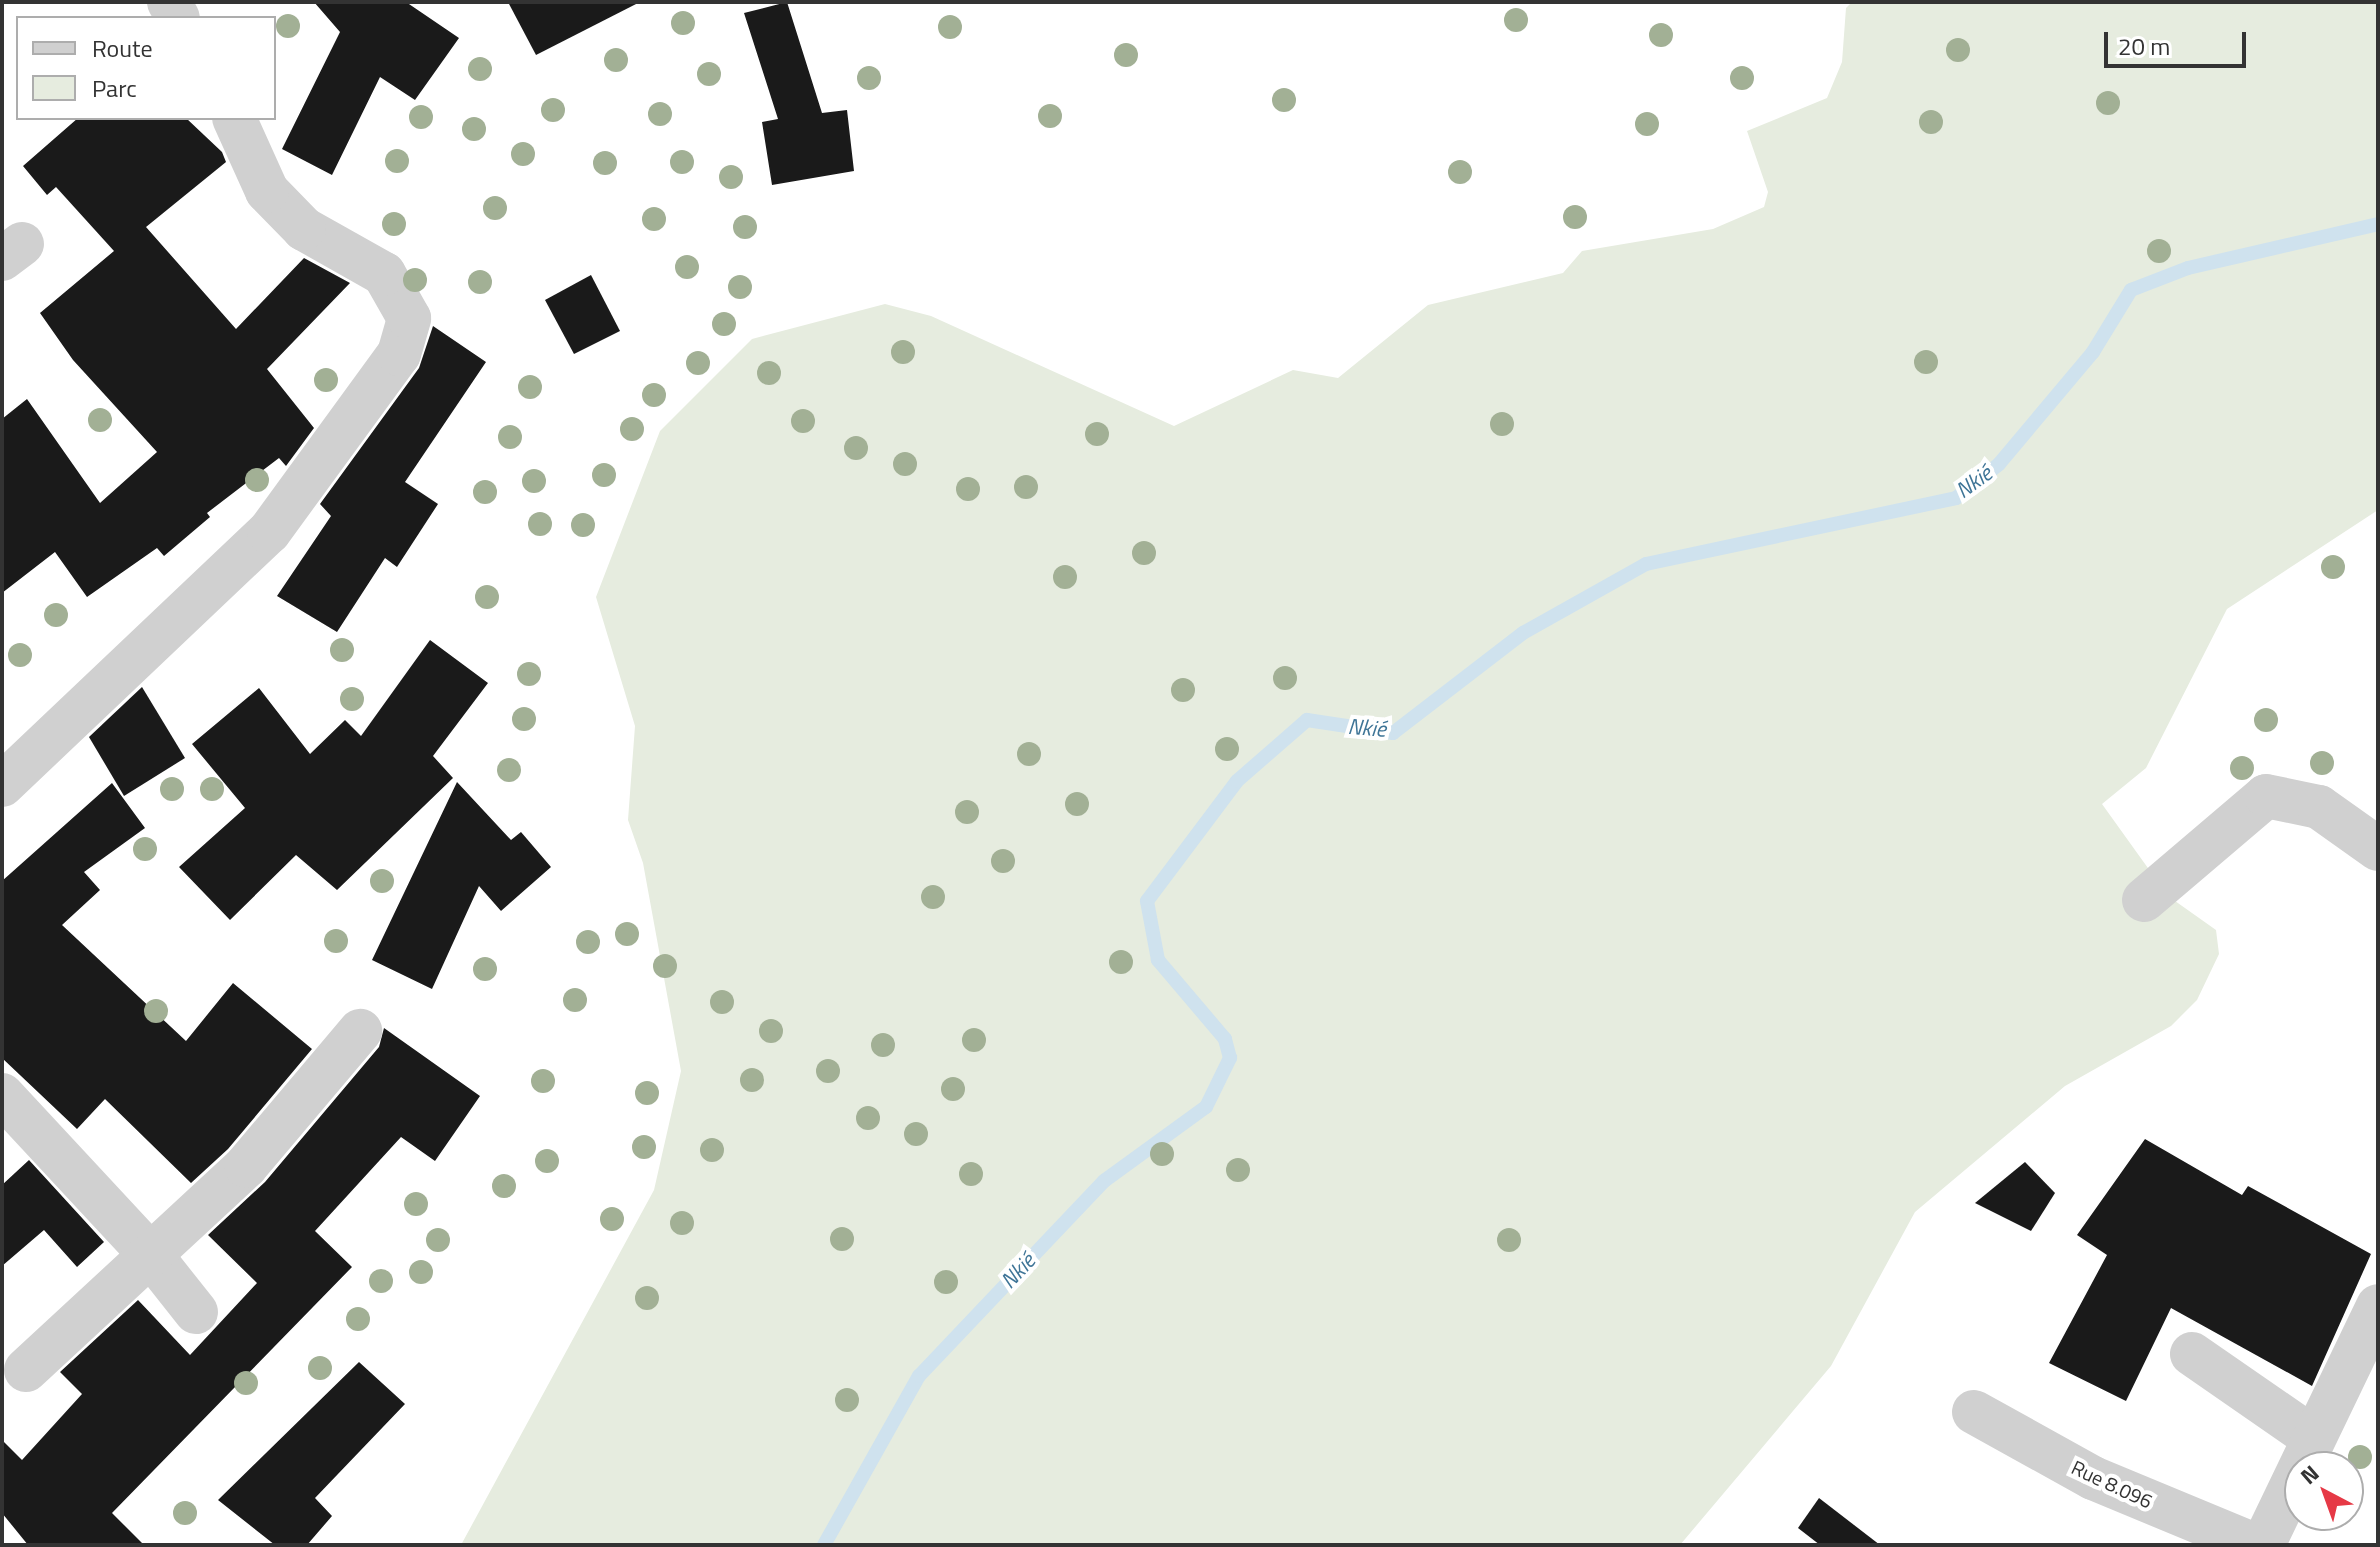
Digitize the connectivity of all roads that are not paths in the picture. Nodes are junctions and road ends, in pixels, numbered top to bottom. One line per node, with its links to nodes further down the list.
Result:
1 (235, 120): 2 (street)
2 (2, 785)
3 (2378, 849): 4 (street)
4 (2144, 900)
5 (360, 1031): 7 (street)
6 (2, 1095): 7 (street)
7 (150, 1254): 9 (street); 11 (street)
8 (2378, 1306): 13 (street)
9 (196, 1312)
10 (2192, 1354): 13 (street)
11 (26, 1370)
12 (1974, 1412): 14 (street, Rue 8.096)
13 (2312, 1437): 15 (street)
14 (2255, 1545)
15 (2263, 1545)

